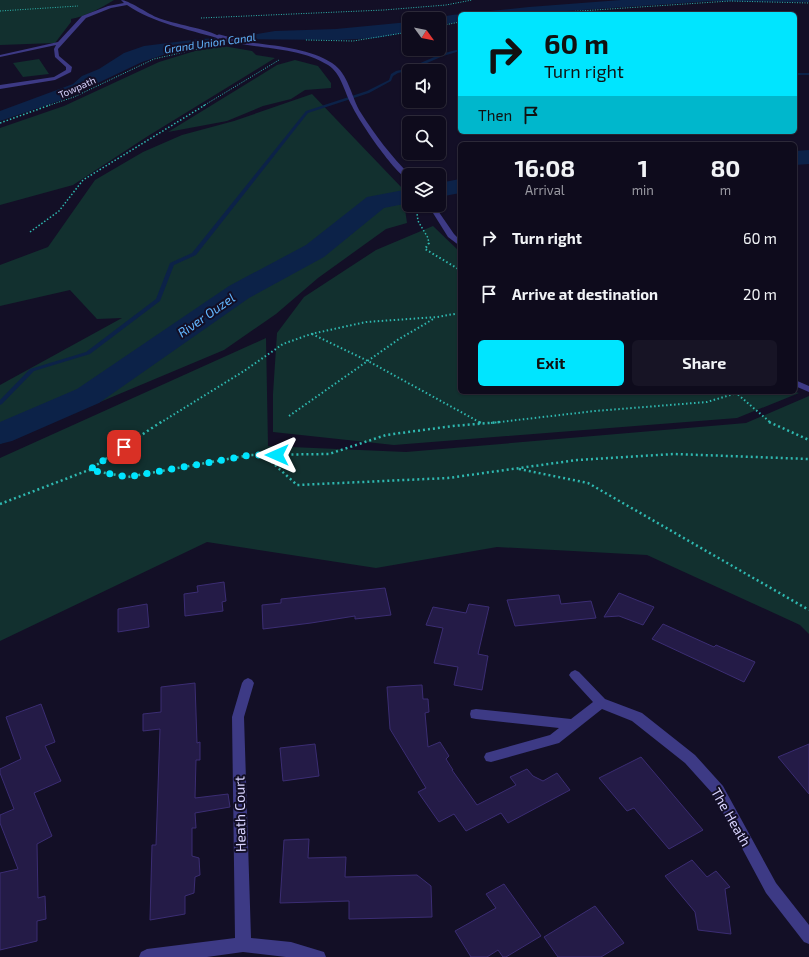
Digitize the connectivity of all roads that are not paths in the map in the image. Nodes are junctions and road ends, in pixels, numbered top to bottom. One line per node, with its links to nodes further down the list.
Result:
1 (126, 1): 2 (street); 5 (street, bridge)
2 (60, 43): 3 (street); 4 (street)
3 (0, 56)
4 (0, 88)
5 (402, 171)
6 (436, 212): 7 (street)
7 (458, 242)
8 (797, 384): 9 (street)
9 (809, 389)
10 (575, 675): 12 (street, The Heath)
11 (248, 684): 17 (street, Heath Court)
12 (601, 703): 14 (street); 16 (street, The Heath)
13 (476, 714): 14 (street)
14 (573, 724): 15 (street)
15 (490, 757)
16 (809, 937)
17 (242, 946): 18 (street); 19 (street)
18 (148, 957)
19 (318, 957)

